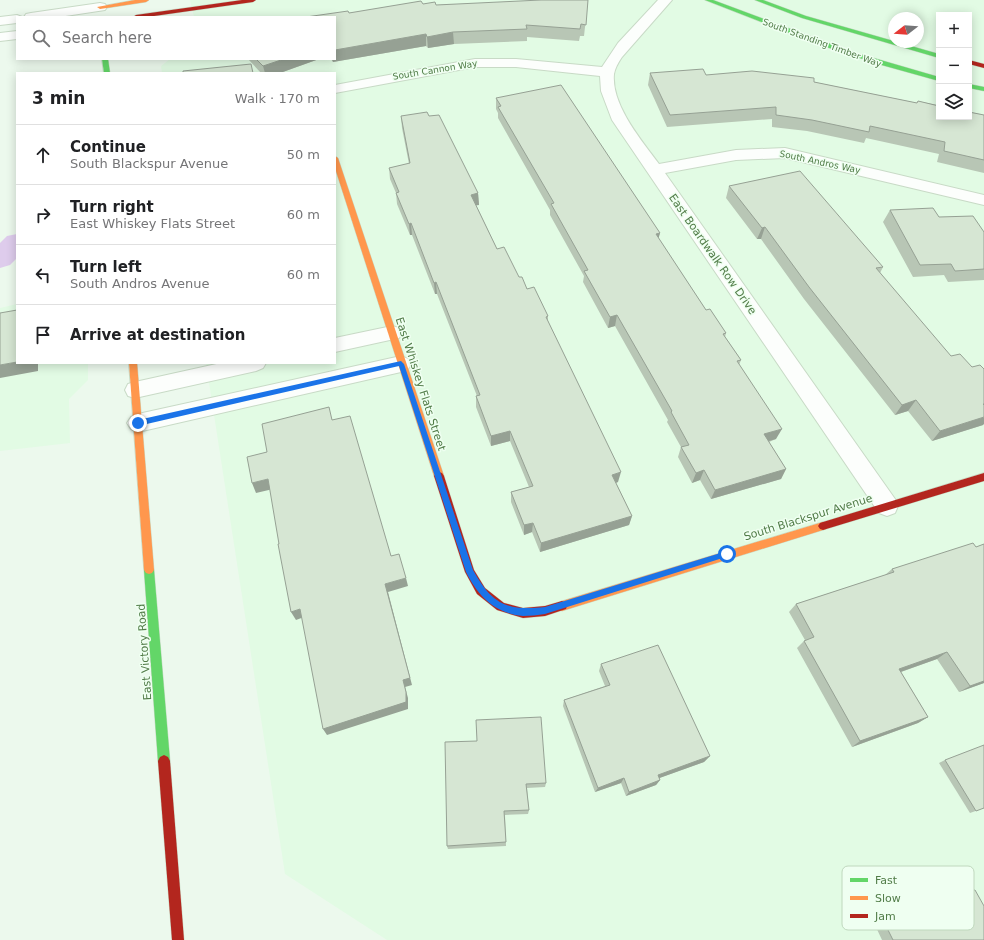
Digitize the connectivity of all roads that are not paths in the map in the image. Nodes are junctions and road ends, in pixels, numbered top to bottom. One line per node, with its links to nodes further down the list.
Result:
1 (146, 0): 6 (street)
2 (253, 0): 8 (street)
3 (665, 0): 18 (street)
4 (708, 0): 19 (street, South Standing Timber Way)
5 (758, 0): 13 (street, South Standing Timber Way)
6 (100, 8): 7 (street)
7 (39, 16)
8 (143, 16)
9 (16, 19): 10 (street)
10 (0, 22)
11 (16, 35): 12 (street)
12 (0, 37)
13 (936, 55)
14 (106, 60): 17 (street)
15 (972, 63): 16 (street)
16 (984, 66)
17 (107, 72)
18 (607, 72): 21 (street, South Cannon Way); 24 (street, East Boardwalk Row Drive)
19 (936, 78)
20 (972, 87): 22 (street)
21 (336, 89)
22 (984, 89)
23 (336, 161): 26 (street, East Whiskey Flats Street)
24 (655, 170): 25 (street, South Andros Way); 34 (street, East Boardwalk Row Drive)
25 (984, 200)
26 (392, 333): 27 (street); 30 (street, East Whiskey Flats Street)
27 (336, 345)
28 (133, 364): 31 (street, East Victory Road)
29 (252, 364): 31 (street)
30 (401, 364): 32 (street); 35 (street, East Whiskey Flats Street)
31 (135, 390): 32 (street, East Victory Road)
32 (138, 423): 36 (street, East Victory Road)
33 (984, 477): 34 (street, South Blackspur Avenue)
34 (887, 506): 35 (street, South Blackspur Avenue)
35 (501, 607)
36 (178, 940)

